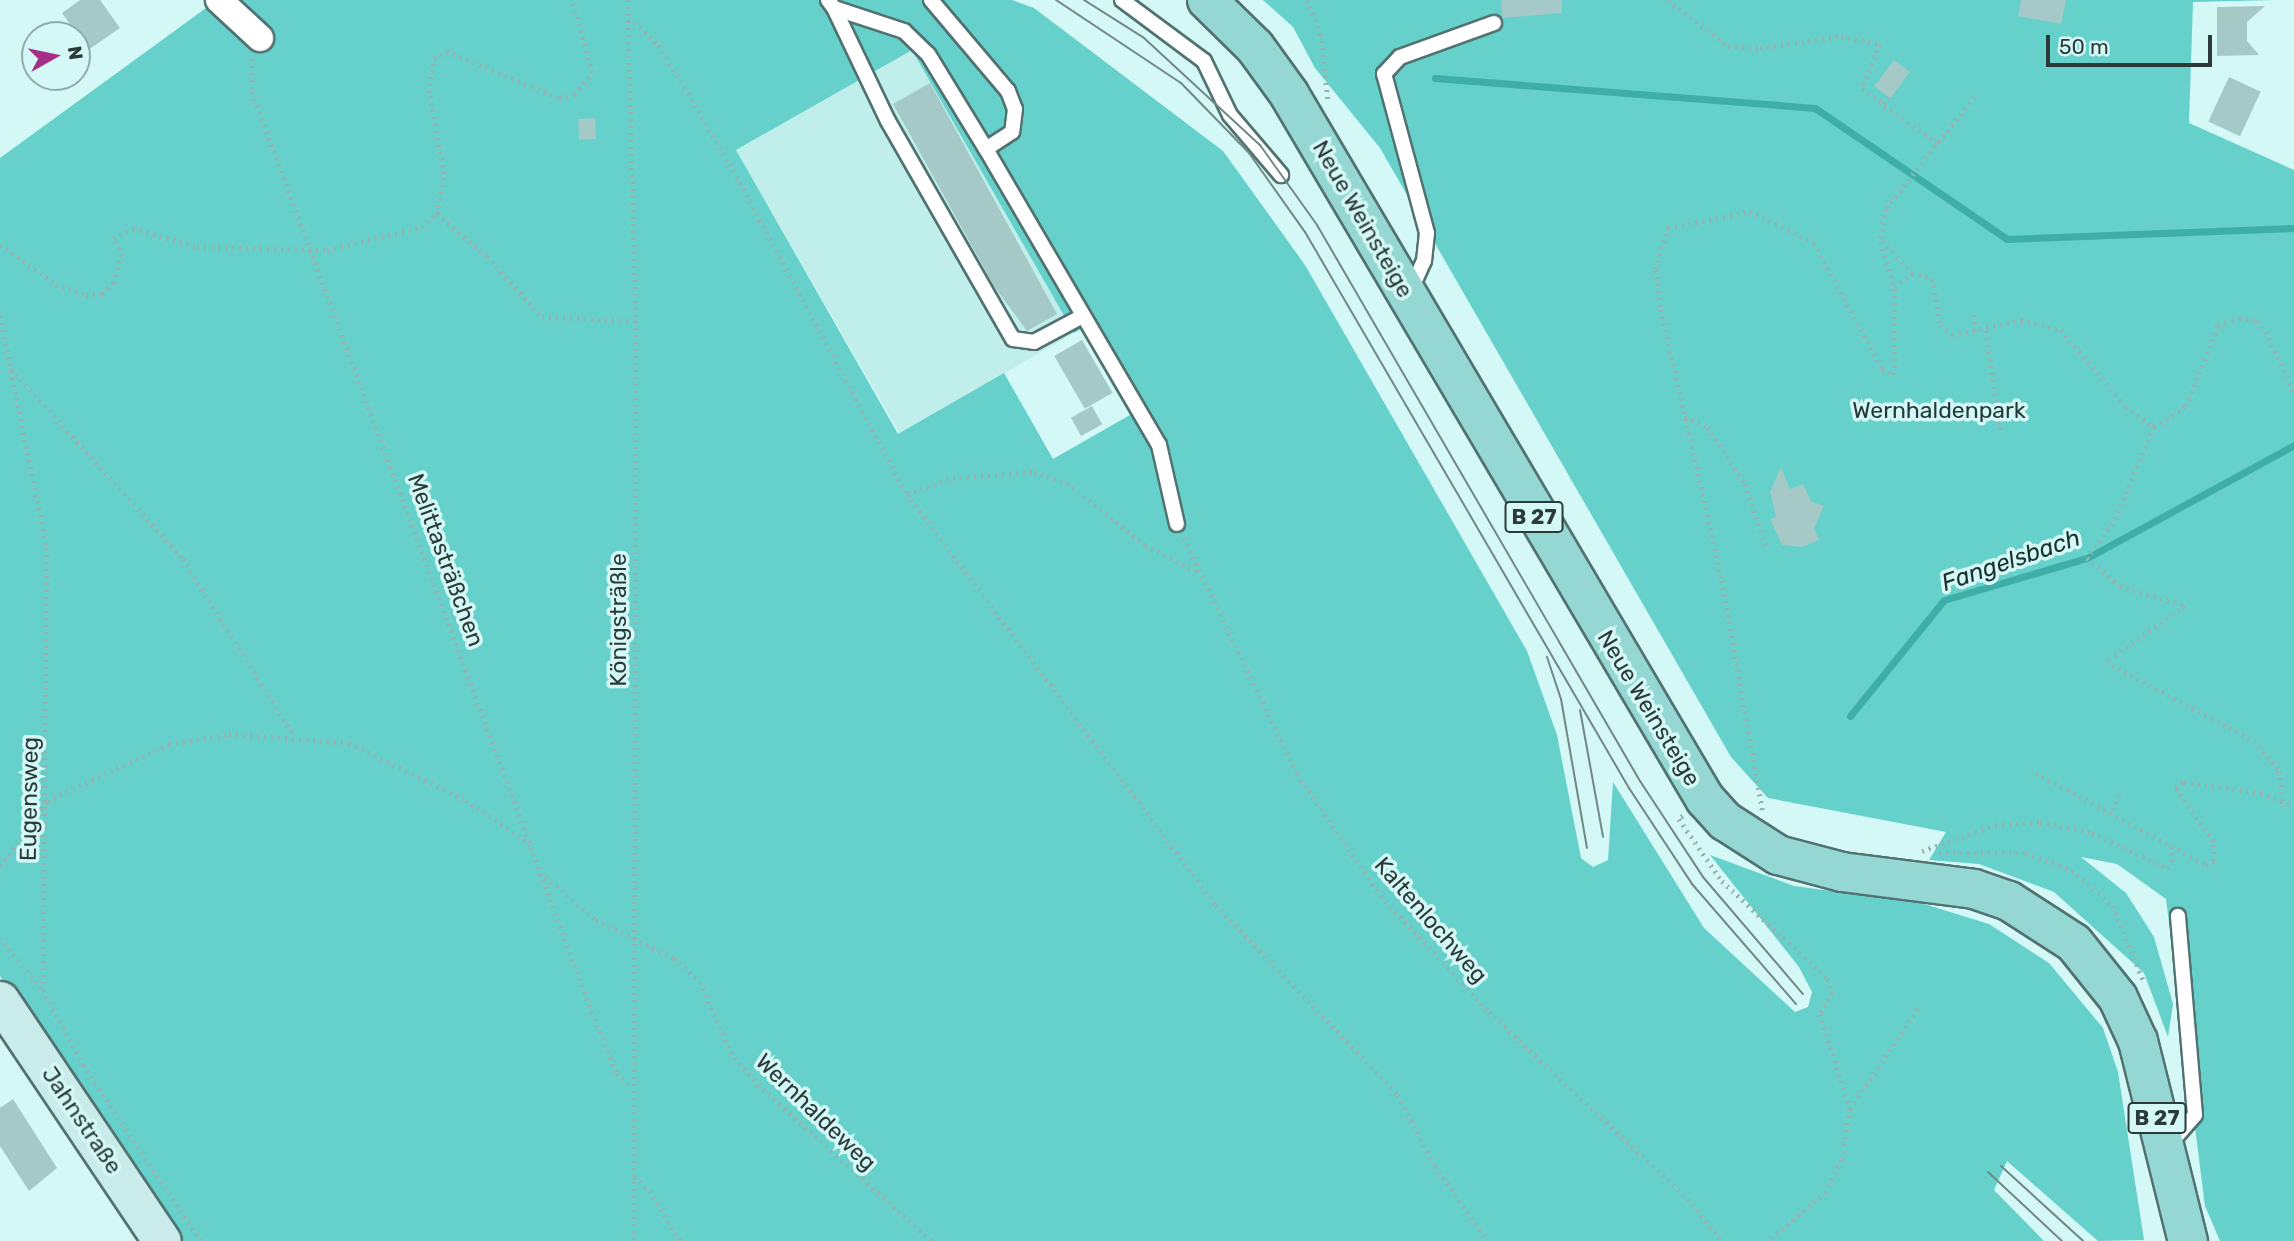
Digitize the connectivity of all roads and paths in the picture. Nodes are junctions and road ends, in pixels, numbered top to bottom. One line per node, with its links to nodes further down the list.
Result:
1 (219, 0): 12 (street)
2 (572, 0): 20 (path)
3 (628, 0): 10 (path, Königsträßle)
4 (931, 0): 18 (lane)
5 (1122, 0): 19 (lane)
6 (1207, 0): 26 (main road, Neue Weinsteige / B 27)
7 (1307, 0): 15 (path)
8 (1668, 0): 16 (path)
9 (831, 4): 18 (lane); 29 (lane)
10 (629, 18): 30 (path, Königsträßle); 38 (path)
11 (1494, 23): 26 (lane)
12 (260, 38): 23 (path, Melittasträßchen)
13 (1975, 96): 17 (path)
14 (1887, 97): 16 (path)
15 (1329, 103)
16 (1884, 104): 17 (path)
17 (1938, 145): 21 (path)
18 (986, 149): 29 (lane)
19 (1281, 175)
20 (437, 214): 23 (path); 30 (path)
21 (1880, 238): 24 (path); 25 (path)
22 (0, 245): 23 (path)
23 (311, 248): 50 (path, Melittasträßchen)
24 (1912, 274): 25 (path); 32 (path)
25 (1894, 287): 35 (path)
26 (1408, 296): 49 (main road, Neue Weinsteige / B 27)
27 (1974, 315): 32 (path)
28 (0, 316): 33 (path, Eugensweg)
29 (1083, 316): 39 (lane)
30 (636, 321): 58 (path, Königsträßle)
31 (1986, 331): 32 (path); 36 (path); 37 (path)
32 (1976, 333)
33 (11, 368): 42 (path); 45 (path, Eugensweg)
34 (2294, 393): 36 (path)
35 (1685, 417): 40 (path); 49 (path)
36 (2154, 427): 47 (path)
37 (2001, 434)
38 (906, 494): 41 (path); 71 (path)
39 (1177, 524): 41 (path, Kaltenlochweg)
40 (1767, 548)
41 (1200, 573): 72 (path, Kaltenlochweg)
42 (294, 736): 45 (path); 50 (path)
43 (2036, 773): 48 (path)
44 (2120, 794): 48 (path)
45 (47, 801): 53 (path); 59 (path, Eugensweg)
46 (2294, 806): 47 (path)
47 (2284, 807): 51 (path)
48 (2113, 810): 51 (path)
49 (1751, 841): 64 (main road, Neue Weinsteige / B 27)
50 (531, 844): 54 (path, Melittasträßchen)
51 (2169, 849): 52 (path)
52 (1917, 854)
53 (0, 866)
54 (544, 877): 58 (path, Wernhaldeweg); 62 (path, Melittasträßchen)
55 (1722, 881): 63 (path)
56 (2178, 916): 64 (lane)
57 (0, 938): 59 (path)
58 (635, 944): 62 (path, Königsträßle); 70 (path, Wernhaldeweg)
59 (43, 990): 67 (path, Eugensweg)
60 (2, 1008): 66 (main road, Jahnstraße)
61 (1918, 1008): 63 (path)
62 (632, 1088): 65 (path, Königsträßle)
63 (1850, 1109): 73 (path)
64 (2163, 1152): 74 (main road, Neue Weinsteige / B 27)
65 (633, 1177): 68 (path, Königsträßle); 69 (path)
66 (162, 1241)
67 (201, 1241)
68 (634, 1241)
69 (680, 1241)
70 (932, 1241)
71 (1487, 1241)
72 (1721, 1241)
73 (1769, 1241)
74 (2188, 1241)

